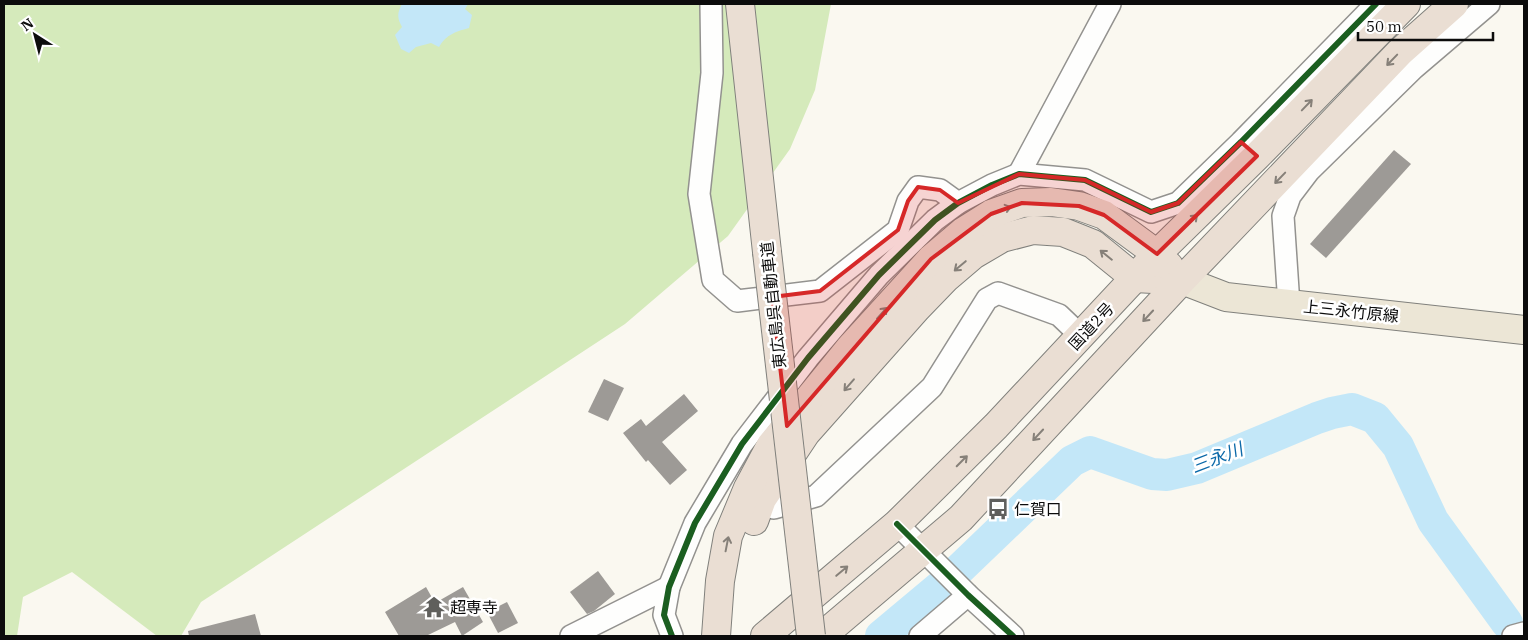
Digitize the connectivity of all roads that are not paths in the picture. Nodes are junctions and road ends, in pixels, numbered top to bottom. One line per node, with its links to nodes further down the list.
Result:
1 (711, 4): 10 (street)
2 (740, 4): 29 (highway, 東広島呉自動車道, bridge)
3 (1110, 4): 9 (street)
4 (1376, 4): 8 (street)
5 (1406, 4): 8 (highway, 国道2号, one-way to 5)
6 (1454, 4): 13 (highway, one-way to 13)
7 (1489, 4): 14 (street)
8 (1249, 149): 9 (street); 11 (highway, 国道2号, one-way to 8)
9 (1019, 174): 10 (street)
10 (958, 204): 19 (street)
11 (1157, 254): 12 (highway, 国道2号); 13 (highway); 24 (highway, one-way to 11)
12 (1135, 278): 13 (highway); 16 (highway, 国道2号); 24 (highway, one-way to 24)
13 (1182, 280): 14 (main road, 上三永竹原線); 21 (highway, one-way to 21)
14 (1289, 305): 15 (main road, 上三永竹原線)
15 (1524, 330)
16 (1081, 336): 17 (street); 20 (highway, 国道2号, one-way to 16)
17 (774, 508)
18 (727, 512): 19 (street)
19 (701, 513): 22 (street)
20 (897, 524): 21 (street); 28 (highway, 国道2号, one-way to 20)
21 (924, 550): 23 (street); 30 (highway)
22 (669, 587): 26 (street); 27 (street)
23 (968, 595): 31 (street); 32 (street)
24 (725, 629)
25 (1524, 634): 33 (street)
26 (571, 636)
27 (672, 636)
28 (765, 636)
29 (811, 636)
30 (822, 636)
31 (920, 636)
32 (1013, 636)
33 (1512, 636)

